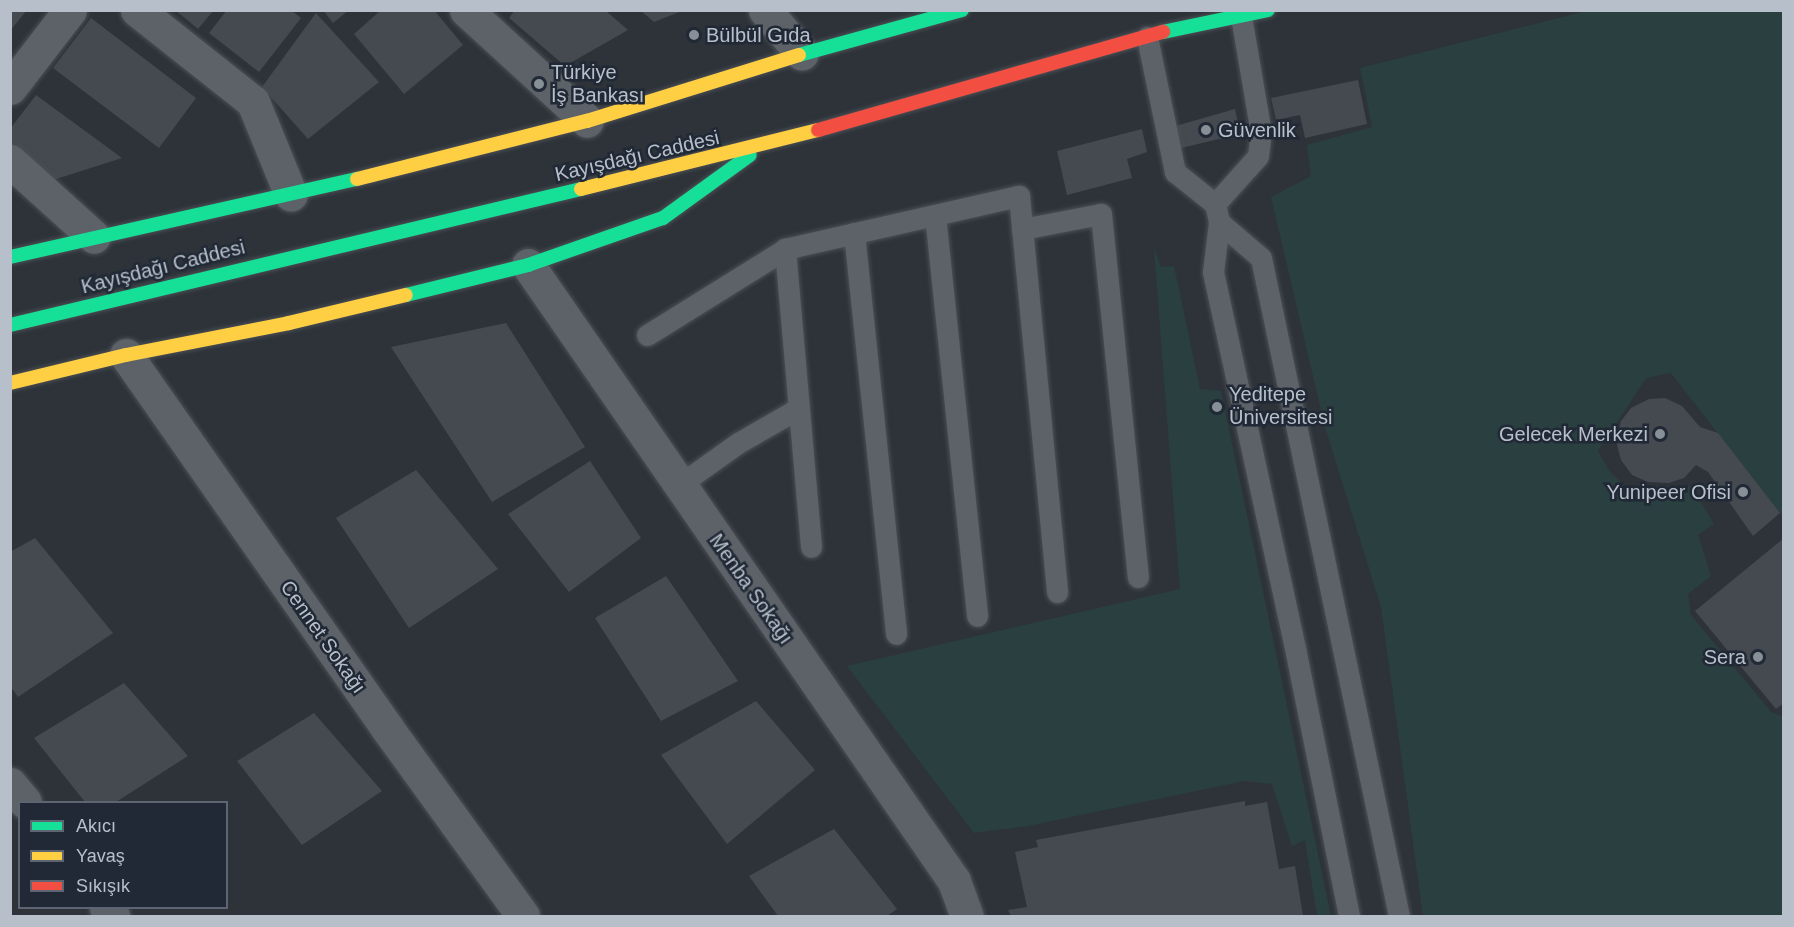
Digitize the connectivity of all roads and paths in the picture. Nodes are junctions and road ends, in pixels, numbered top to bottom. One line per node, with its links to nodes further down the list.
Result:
1 (70, 10): 10 (street)
2 (136, 10): 14 (street)
3 (466, 10): 11 (street)
4 (765, 10): 9 (street)
5 (962, 10): 9 (main road, Kayışdağı Caddesi)
6 (1268, 10): 7 (main road, Kayışdağı Caddesi)
7 (1240, 16): 8 (main road, Kayışdağı Caddesi); 15 (lane)
8 (1147, 37): 12 (main road, Kayışdağı Caddesi); 15 (lane)
9 (802, 54): 11 (main road, Kayışdağı Caddesi)
10 (10, 88)
11 (587, 120): 14 (main road, Kayışdağı Caddesi)
12 (763, 146): 22 (main road); 23 (main road, Kayışdağı Caddesi)
13 (10, 161): 19 (street)
14 (291, 195): 19 (main road, Kayışdağı Caddesi)
15 (1217, 213): 38 (lane); 39 (lane)
16 (934, 215): 17 (lane); 18 (lane); 32 (lane)
17 (1023, 229): 30 (lane); 31 (lane)
18 (855, 233): 20 (lane); 33 (lane)
19 (94, 237): 21 (main road, Kayışdağı Caddesi)
20 (785, 249): 24 (lane); 27 (lane)
21 (10, 256)
22 (528, 265): 25 (main road); 28 (street, Menba Sokağı)
23 (10, 325)
24 (647, 335)
25 (126, 355): 26 (main road); 36 (street, Cennet Sokağı)
26 (10, 383)
27 (798, 408): 28 (lane); 29 (lane)
28 (679, 485): 37 (street, Menba Sokağı)
29 (811, 547)
30 (1138, 577)
31 (1057, 592)
32 (977, 616)
33 (896, 634)
34 (10, 784): 35 (street)
35 (24, 801)
36 (523, 916)
37 (967, 916)
38 (1349, 916)
39 (1399, 916)

